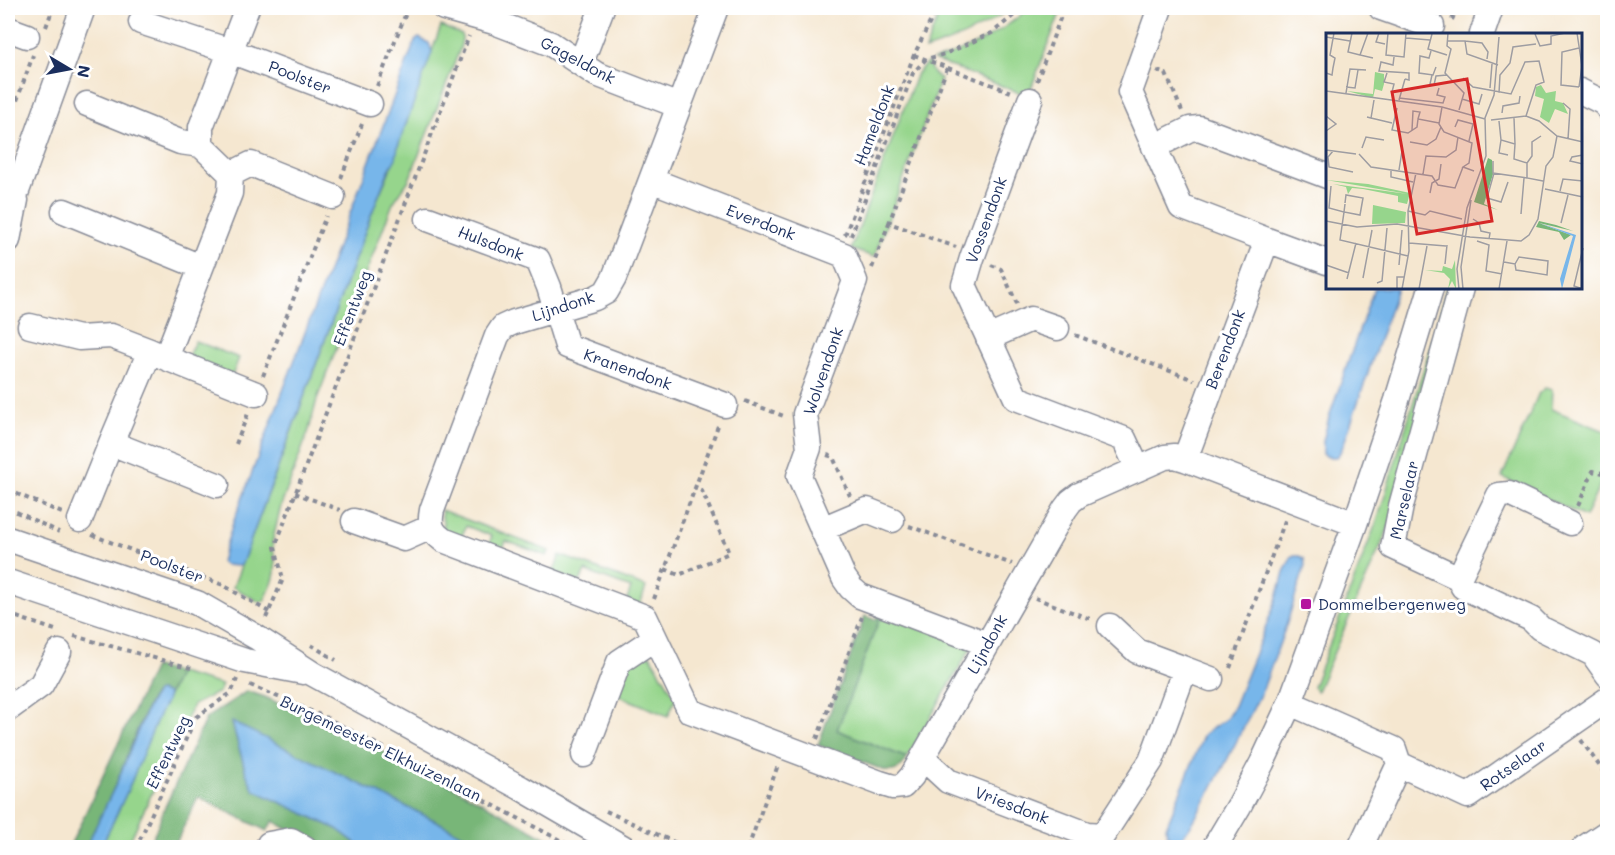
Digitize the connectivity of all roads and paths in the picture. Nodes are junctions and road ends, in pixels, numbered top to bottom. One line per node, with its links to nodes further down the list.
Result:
1 (53, 8): 18 (path)
2 (83, 8): 38 (street)
3 (247, 8): 19 (street)
4 (408, 8): 28 (path)
5 (444, 8): 14 (street, Gageldonk)
6 (602, 8): 22 (street)
7 (716, 8): 29 (street, Lijndonk)
8 (937, 8): 20 (path, Hameldonk)
9 (1023, 8): 21 (path)
10 (1064, 8): 26 (path)
11 (1160, 8): 23 (street)
12 (1381, 8): 16 (street)
13 (1491, 8): 17 (street)
14 (476, 17): 22 (street, Gageldonk); 71 (path, Effentweg)
15 (141, 22): 19 (street, Poolster)
16 (1432, 26)
17 (1482, 33)
18 (29, 36): 31 (path)
19 (230, 51): 28 (street, Poolster); 33 (street)
20 (914, 55): 21 (path); 46 (path, Hameldonk)
21 (926, 59): 24 (path); 46 (path)
22 (581, 63): 29 (street, Gageldonk)
23 (1139, 66): 32 (path); 34 (street)
24 (947, 68): 26 (path); 43 (path)
25 (1582, 92): 30 (street)
26 (1030, 100): 47 (street, Vossendonk)
27 (87, 104): 33 (street)
28 (370, 104): 39 (path)
29 (679, 106): 37 (street, Lijndonk)
30 (1608, 108)
31 (8, 126)
32 (1190, 129): 34 (street); 36 (street)
33 (201, 145): 35 (street)
34 (1154, 147): 45 (street)
35 (231, 174): 39 (street); 49 (street)
36 (1326, 176)
37 (651, 180): 46 (street, Everdonk); 53 (street, Lijndonk)
38 (17, 191): 41 (street); 44 (street)
39 (333, 197): 60 (path)
40 (64, 212): 49 (street)
41 (8, 214)
42 (428, 219): 53 (street, Hulsdonk)
43 (889, 223): 47 (path); 50 (path)
44 (8, 240)
45 (1267, 240): 48 (street); 59 (street, Berendonk)
46 (841, 254): 50 (street)
47 (973, 256): 54 (path); 57 (street, Vossendonk)
48 (1326, 262)
49 (201, 267): 58 (street)
50 (855, 281): 62 (street, Wolvendonk)
51 (1430, 290): 78 (street)
52 (1460, 290): 85 (street, Marselaar)
53 (556, 310): 61 (street, Kranendonk); 79 (street, Lijndonk)
54 (1024, 321): 56 (street); 57 (street)
55 (30, 326): 58 (street)
56 (1058, 328): 59 (path)
57 (988, 338): 66 (street, Vossendonk)
58 (158, 354): 60 (street); 63 (street)
59 (1211, 386): 65 (street, Berendonk)
60 (256, 394): 64 (path)
61 (725, 405): 62 (path); 69 (path)
62 (807, 436): 73 (path); 80 (street, Wolvendonk)
63 (111, 443): 68 (street); 74 (street)
64 (236, 444)
65 (1185, 459): 66 (street, Lijndonk); 72 (street, Lijndonk)
66 (1138, 470): 83 (street, Lijndonk)
67 (1608, 474): 77 (path)
68 (217, 485)
69 (695, 488): 82 (path); 82 (path)
70 (8, 490): 74 (path, Poolster)
71 (295, 493): 76 (path); 88 (path, Effentweg)
72 (1293, 501): 78 (street, Lijndonk); 102 (path)
73 (858, 513): 75 (street); 80 (street)
74 (80, 520): 88 (path, Poolster)
75 (892, 520): 83 (path)
76 (354, 521): 79 (street)
77 (1570, 523): 85 (street)
78 (1355, 524): 105 (street)
79 (432, 527): 94 (street)
80 (822, 529): 87 (street, Wolvendonk)
81 (8, 539): 99 (street, Burgemeester Elkhuizenlaan)
82 (665, 569): 94 (path)
83 (1029, 571): 86 (street, Lijndonk)
84 (8, 582): 99 (street, Burgemeester Elkhuizenlaan)
85 (1461, 583): 100 (street, Marselaar)
86 (1017, 591): 92 (path); 96 (street, Lijndonk)
87 (869, 599): 96 (street, Wolvendonk); 110 (path)
88 (268, 612): 90 (path, Effentweg)
89 (8, 614): 93 (path)
90 (266, 618)
91 (48, 621): 93 (path)
92 (1110, 626): 98 (street)
93 (46, 628): 95 (path)
94 (651, 629): 108 (street, Lijndonk); 109 (street)
95 (61, 639): 97 (path); 106 (street)
96 (987, 644): 111 (street, Lijndonk)
97 (197, 669)
98 (1185, 669): 102 (street); 111 (street, Vriesdonk)
99 (313, 674): 119 (street, Burgemeester Elkhuizenlaan)
100 (1608, 675)
101 (227, 677): 115 (path, Effentweg)
102 (1211, 679)
103 (248, 684): 118 (path, Burgemeester Elkhuizenlaan)
104 (1608, 699): 107 (street, Rotselaar)
105 (1290, 702): 112 (street, Rotselaar); 121 (street)
106 (8, 710)
107 (1570, 725): 112 (street, Rotselaar); 113 (path)
108 (785, 747): 110 (street, Lijndonk); 120 (path)
109 (584, 755)
110 (810, 757): 111 (street, Lijndonk)
111 (923, 758)
112 (1399, 764): 122 (street)
113 (1608, 778)
114 (1608, 832): 123 (street)
115 (136, 848)
116 (267, 848): 117 (street)
117 (305, 848)
118 (575, 848)
119 (624, 848)
120 (748, 848)
121 (1214, 848)
122 (1360, 848)
123 (1584, 848)

